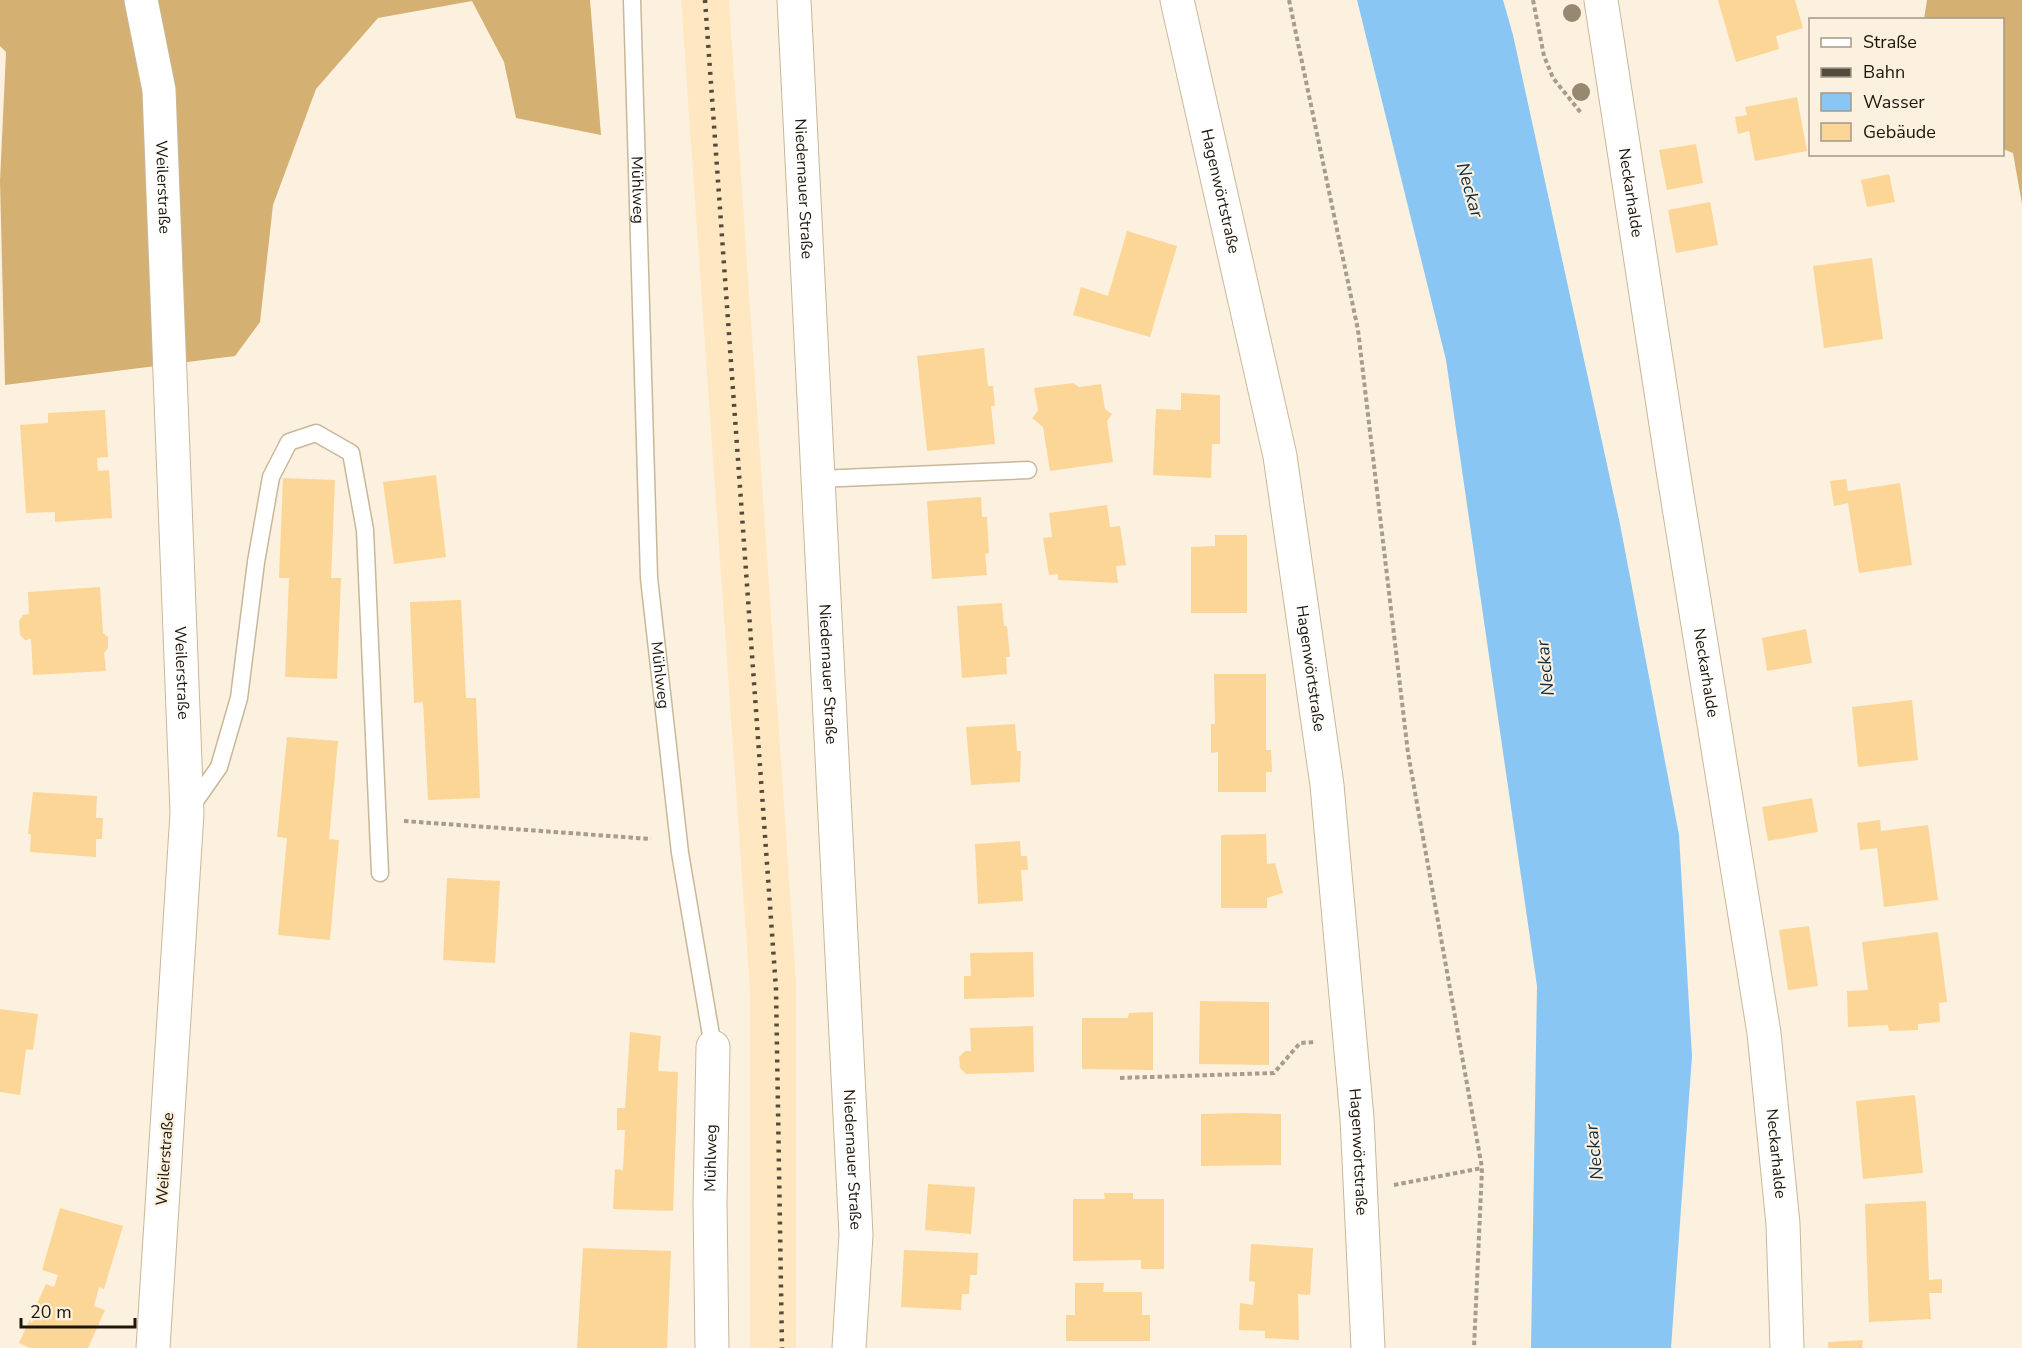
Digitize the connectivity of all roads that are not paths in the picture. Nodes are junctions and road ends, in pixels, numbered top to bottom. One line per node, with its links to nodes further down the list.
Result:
1 (141, 0): 8 (street, Weilerstraße)
2 (632, 0): 10 (lane, Mühlweg)
3 (794, 0): 7 (street, Niedernauer Straße)
4 (1177, 0): 14 (street, Hagenwörtstraße)
5 (1601, 0): 15 (street, Neckarhalde)
6 (1028, 470): 7 (lane)
7 (818, 479): 13 (street, Niedernauer Straße)
8 (187, 813): 9 (lane); 11 (street, Weilerstraße)
9 (380, 873)
10 (713, 1047): 12 (street, Mühlweg)
11 (153, 1348)
12 (712, 1348)
13 (849, 1348)
14 (1368, 1348)
15 (1787, 1348)

